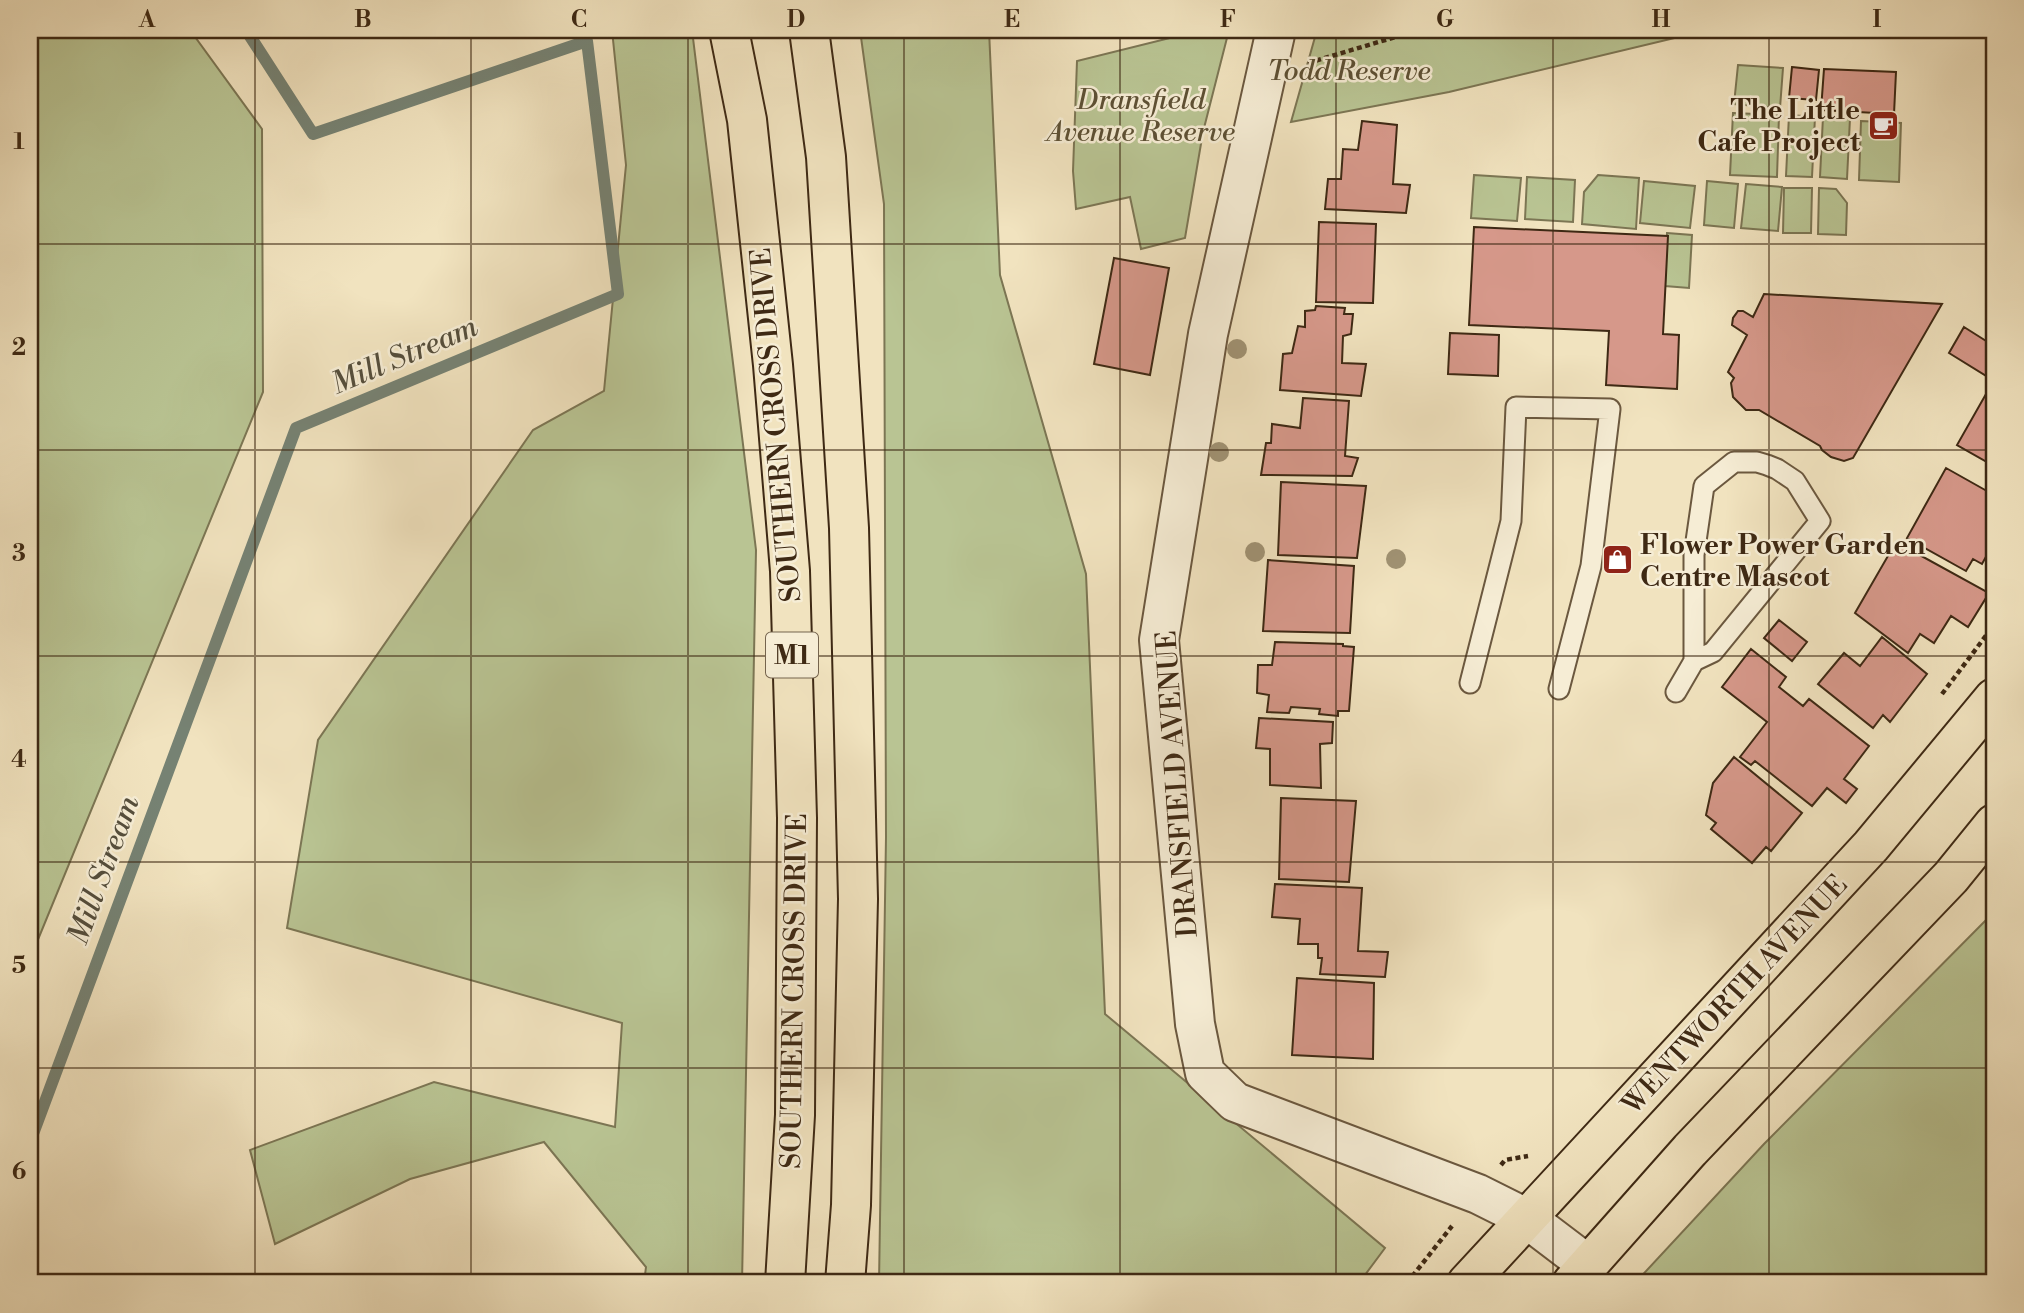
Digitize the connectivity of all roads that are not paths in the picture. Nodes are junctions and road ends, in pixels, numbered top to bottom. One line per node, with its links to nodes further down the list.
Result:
1 (729, 30): 12 (main road, SOUTHERN CROSS DRIVE / M1)
2 (810, 30): 13 (main road, M1)
3 (1276, 30): 10 (street, DRANSFIELD AVENUE)
4 (1693, 661): 4 (lane); 7 (lane)
5 (1470, 683): 6 (lane)
6 (1559, 689)
7 (1676, 692)
8 (1994, 698): 10 (main road, WENTWORTH AVENUE)
9 (1994, 824): 11 (main road)
10 (1526, 1218): 11 (street, DRANSFIELD AVENUE); 14 (main road, WENTWORTH AVENUE)
11 (1580, 1274)
12 (785, 1283)
13 (845, 1283)
14 (1467, 1283)

